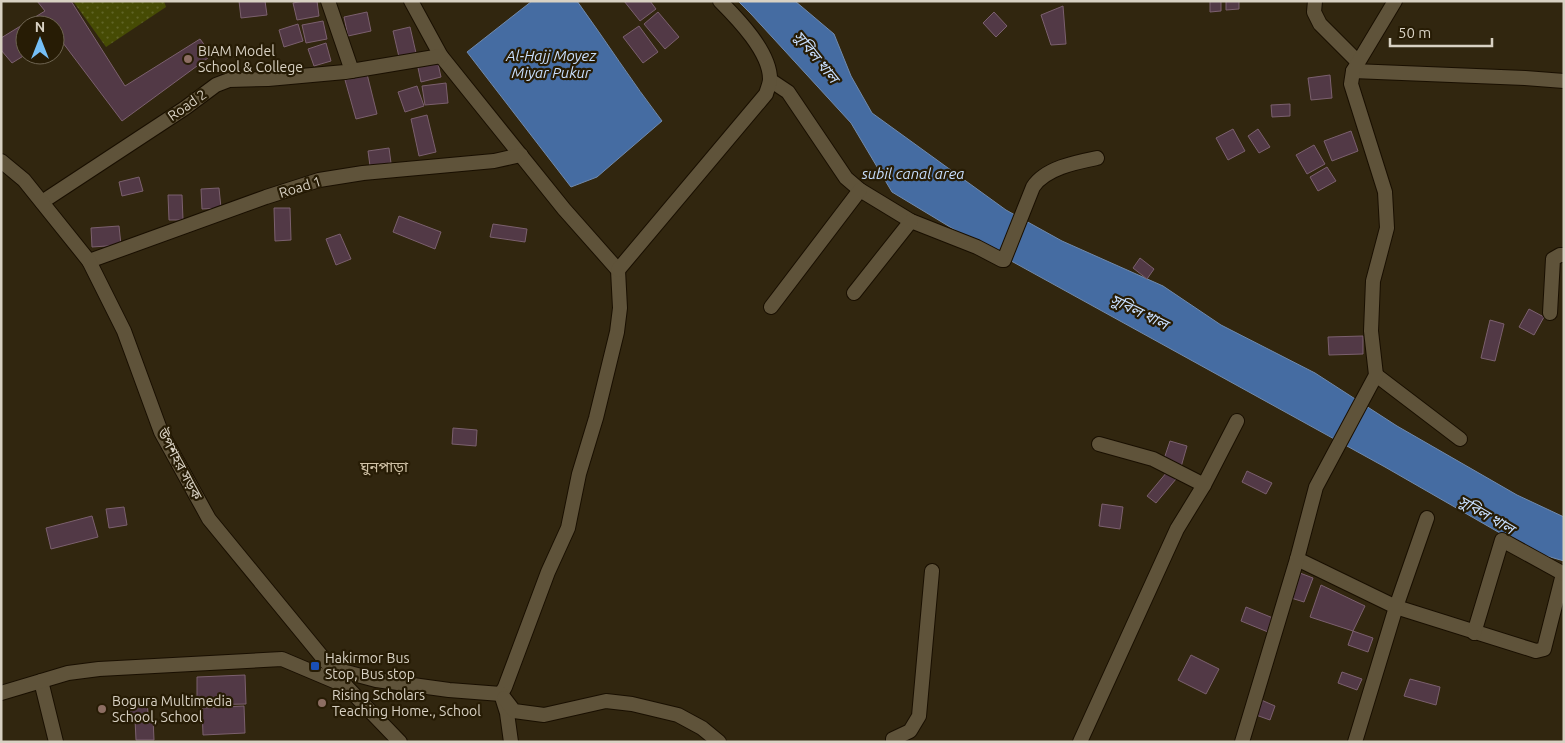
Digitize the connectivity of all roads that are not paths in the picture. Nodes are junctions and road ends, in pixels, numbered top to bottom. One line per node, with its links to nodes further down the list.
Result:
1 (328, 1): 8 (street)
2 (412, 1): 6 (street)
3 (720, 1): 9 (street)
4 (1315, 1): 7 (street)
5 (1395, 1): 7 (street)
6 (441, 56): 8 (street, Road 2); 11 (street)
7 (1355, 66): 10 (street); 23 (street)
8 (352, 71): 15 (street, Road 2)
9 (770, 80): 14 (street); 19 (street)
10 (1564, 81)
11 (521, 155): 18 (street, Road 1); 19 (street)
12 (1097, 158): 16 (street)
13 (1, 161): 15 (street, উপশহর সড়ক)
14 (860, 190): 16 (street); 21 (street)
15 (42, 202): 18 (street, উপশহর সড়ক)
16 (911, 221): 20 (street)
17 (1564, 255): 22 (street)
18 (89, 261): 34 (street, উপশহর সড়ক)
19 (618, 270): 38 (street)
20 (854, 293)
21 (771, 307)
22 (1550, 313)
23 (1376, 375): 25 (street); 29 (street)
24 (1237, 421): 27 (street)
25 (1460, 439)
26 (1099, 444): 27 (street)
27 (1204, 485): 44 (street)
28 (1426, 518): 32 (street)
29 (1297, 559): 32 (street); 45 (street)
30 (932, 571): 43 (street)
31 (1563, 574): 33 (street); 33 (street)
32 (1396, 607): 33 (street); 46 (street)
33 (1474, 633)
34 (331, 668): 36 (street, উপশহর সড়ক); 38 (street)
35 (41, 681): 36 (street); 37 (street); 39 (street)
36 (346, 686): 40 (street, উপশহর সড়ক)
37 (1, 693)
38 (501, 694): 41 (street); 42 (street)
39 (56, 742)
40 (400, 742)
41 (512, 742)
42 (719, 742)
43 (893, 742)
44 (1080, 742)
45 (1242, 742)
46 (1355, 742)

